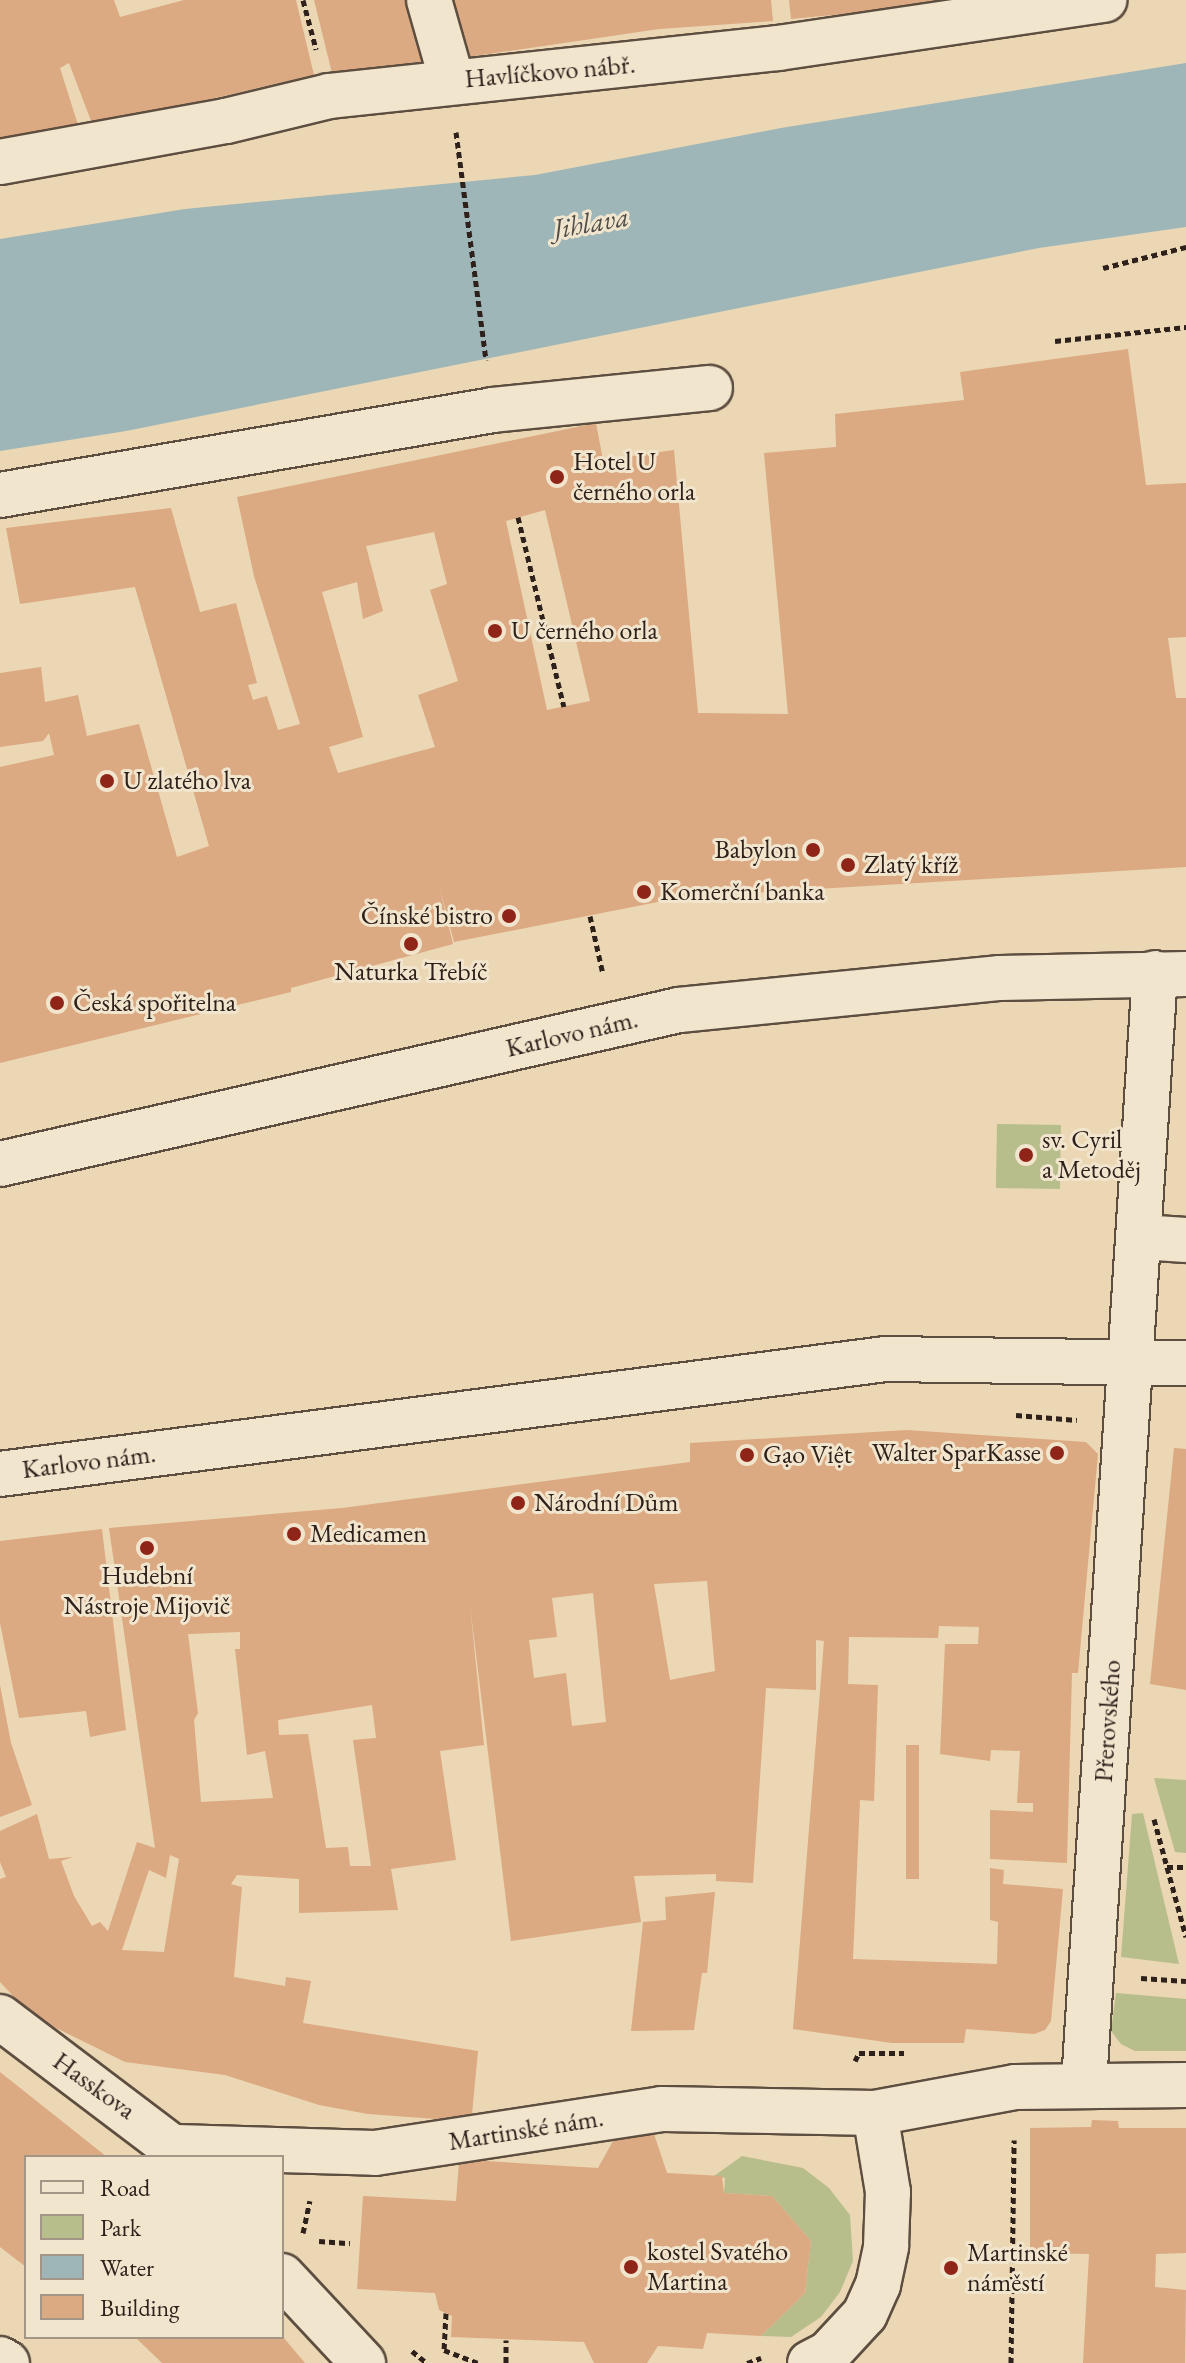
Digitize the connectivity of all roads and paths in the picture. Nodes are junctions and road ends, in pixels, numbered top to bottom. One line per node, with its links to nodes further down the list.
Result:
1 (429, 0): 3 (street)
2 (1104, 0): 3 (street, Havlíčkovo nábř.)
3 (453, 100): 4 (street, Havlíčkovo nábř.); 10 (path)
4 (0, 162)
5 (1186, 247): 6 (path)
6 (1103, 268)
7 (1186, 327): 8 (path)
8 (1055, 341)
9 (710, 388): 10 (street)
10 (493, 410): 11 (street)
11 (0, 495)
12 (518, 517): 13 (path)
13 (564, 707)
14 (590, 916): 16 (path)
15 (1170, 974): 16 (street, Karlovo nám.); 17 (street, Karlovo nám.)
16 (614, 1025): 18 (street, Karlovo nám.)
17 (1167, 1097): 19 (street, Karlovo nám.)
18 (0, 1164)
19 (1141, 1237): 20 (street); 21 (street, Karlovo nám.)
20 (1186, 1240)
21 (1131, 1359): 22 (street, Karlovo nám.); 23 (street, Karlovo nám.); 27 (street, Přerovského)
22 (1186, 1363)
23 (0, 1474)
24 (1186, 1867): 25 (path)
25 (1186, 1937)
26 (0, 2017): 31 (street, Hasskova)
27 (1084, 2083): 28 (street, Martinské nám.); 29 (street, Martinské nám.)
28 (1186, 2085)
29 (875, 2113): 31 (street, Martinské nám.); 36 (street)
30 (1014, 2136): 43 (path)
31 (181, 2152)
32 (350, 2243): 33 (path)
33 (292, 2258): 39 (street)
34 (446, 2313): 40 (path)
35 (506, 2340): 41 (path)
36 (792, 2358): 42 (path)
37 (0, 2359): 38 (street)
38 (7, 2363)
39 (363, 2363)
40 (478, 2363)
41 (506, 2363)
42 (747, 2363)
43 (1011, 2363)

